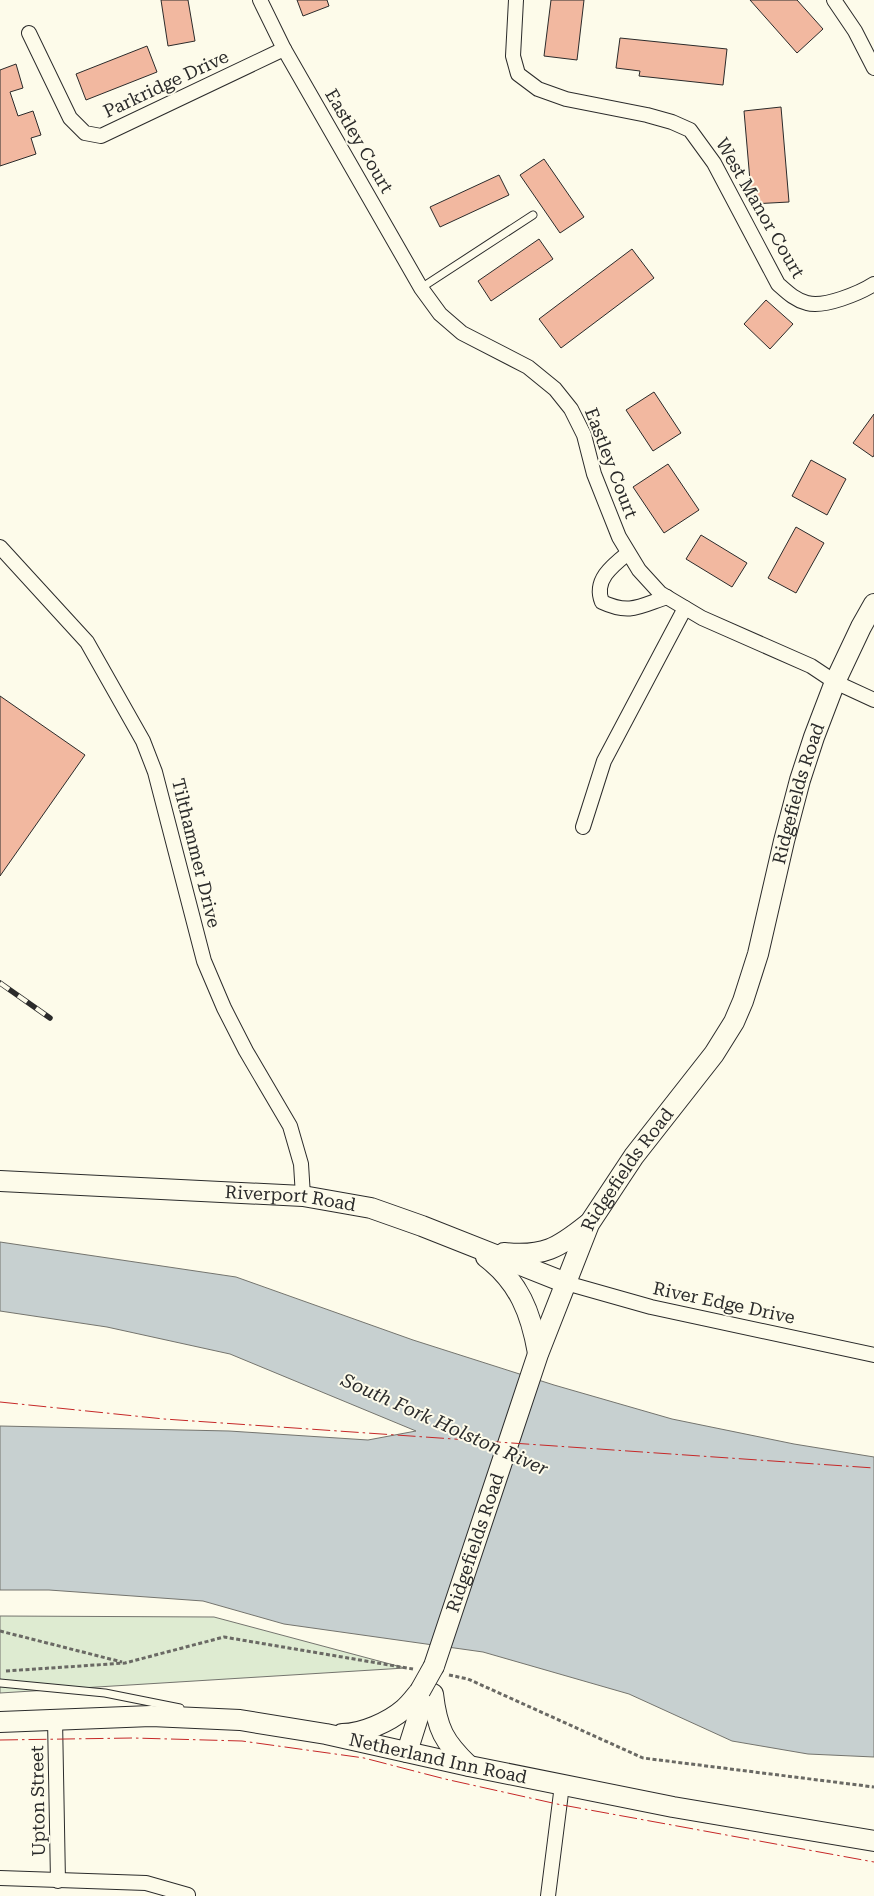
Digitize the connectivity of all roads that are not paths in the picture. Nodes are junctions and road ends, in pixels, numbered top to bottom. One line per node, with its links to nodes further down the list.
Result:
1 (260, 0): 5 (street, Eastley Court)
2 (516, 0): 8 (street, West Manor Court)
3 (834, 0): 6 (street)
4 (29, 33): 5 (street, Parkridge Drive)
5 (284, 49): 9 (street, Eastley Court)
6 (874, 68)
7 (533, 215): 9 (lane)
8 (874, 284)
9 (422, 288): 11 (street, Eastley Court)
10 (0, 547): 19 (street, Tilthammer Drive)
11 (628, 553): 12 (street, Eastley Court); 12 (street)
12 (667, 597): 14 (street, Eastley Court)
13 (874, 604): 15 (main road, Ridgefields Road)
14 (686, 608): 15 (street, Eastley Court); 17 (street)
15 (835, 682): 16 (street, Eastley Court); 20 (main road, Ridgefields Road)
16 (874, 700)
17 (583, 827)
18 (0, 1180): 19 (main road, Riverport Road)
19 (303, 1196): 21 (main road, Riverport Road)
20 (590, 1224): 21 (main road); 22 (main road, Ridgefields Road)
21 (472, 1246): 22 (main road, Riverport Road); 23 (main road)
22 (566, 1283): 23 (main road, Ridgefields Road); 24 (street, River Edge Drive)
23 (538, 1354): 26 (main road, Ridgefields Road, bridge)
24 (874, 1355)
25 (0, 1683): 28 (lane)
26 (426, 1692): 30 (main road); 31 (main road, Ridgefields Road); 32 (main road)
27 (55, 1719): 28 (main road, Netherland Inn Road); 29 (main road, Netherland Inn Road); 36 (street, Upton Street)
28 (240, 1720): 30 (main road, Netherland Inn Road)
29 (0, 1722)
30 (326, 1734): 31 (main road, Netherland Inn Road)
31 (407, 1752): 32 (main road, Netherland Inn Road)
32 (469, 1766): 33 (main road, Netherland Inn Road)
33 (562, 1785): 34 (main road, Netherland Inn Road); 38 (street)
34 (874, 1841)
35 (0, 1878): 36 (street)
36 (58, 1881): 37 (street)
37 (188, 1895)
38 (548, 1896)

